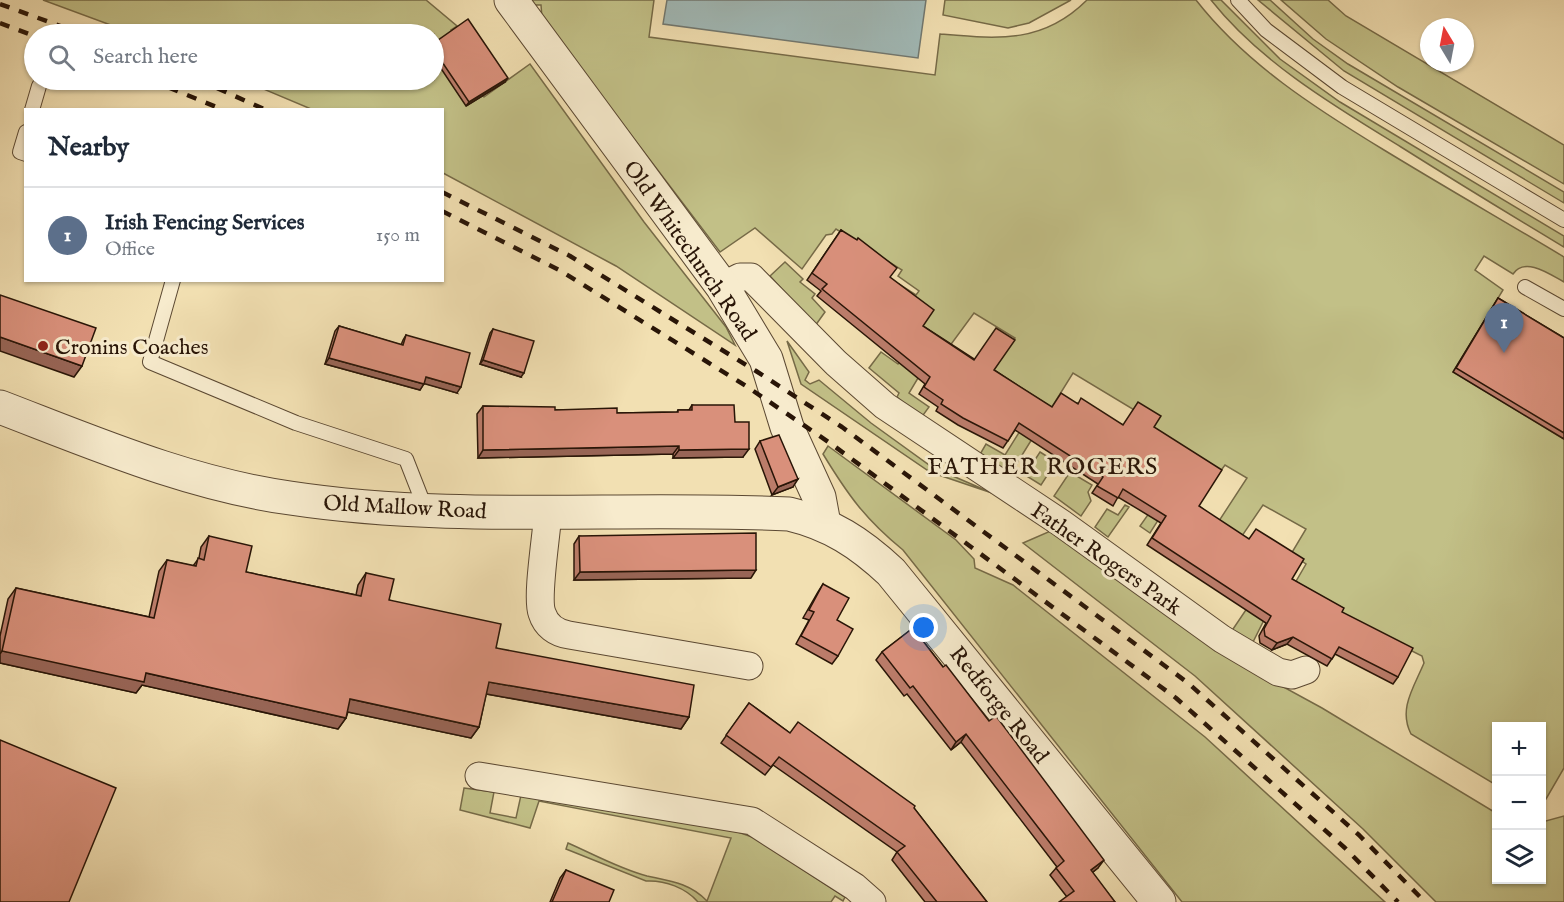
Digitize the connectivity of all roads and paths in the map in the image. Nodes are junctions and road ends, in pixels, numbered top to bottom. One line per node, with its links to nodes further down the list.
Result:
1 (510, 0): 9 (street, Old Whitechurch Road)
2 (1238, 0): 7 (lane)
3 (38, 90): 4 (lane)
4 (33, 108)
5 (24, 139): 6 (lane)
6 (24, 153)
7 (1564, 220)
8 (172, 282): 13 (lane)
9 (722, 286): 15 (street, Old Whitechurch Road); 17 (street, Father Rogers Park)
10 (1525, 287): 11 (lane)
11 (1564, 309)
12 (0, 407): 13 (street, Old Mallow Road)
13 (426, 510): 14 (street, Old Mallow Road)
14 (548, 511): 15 (street, Old Mallow Road); 16 (street)
15 (824, 524): 20 (street, Redforge Road)
16 (749, 666)
17 (1306, 670)
18 (479, 776): 19 (street)
19 (872, 902)
20 (1159, 902)

